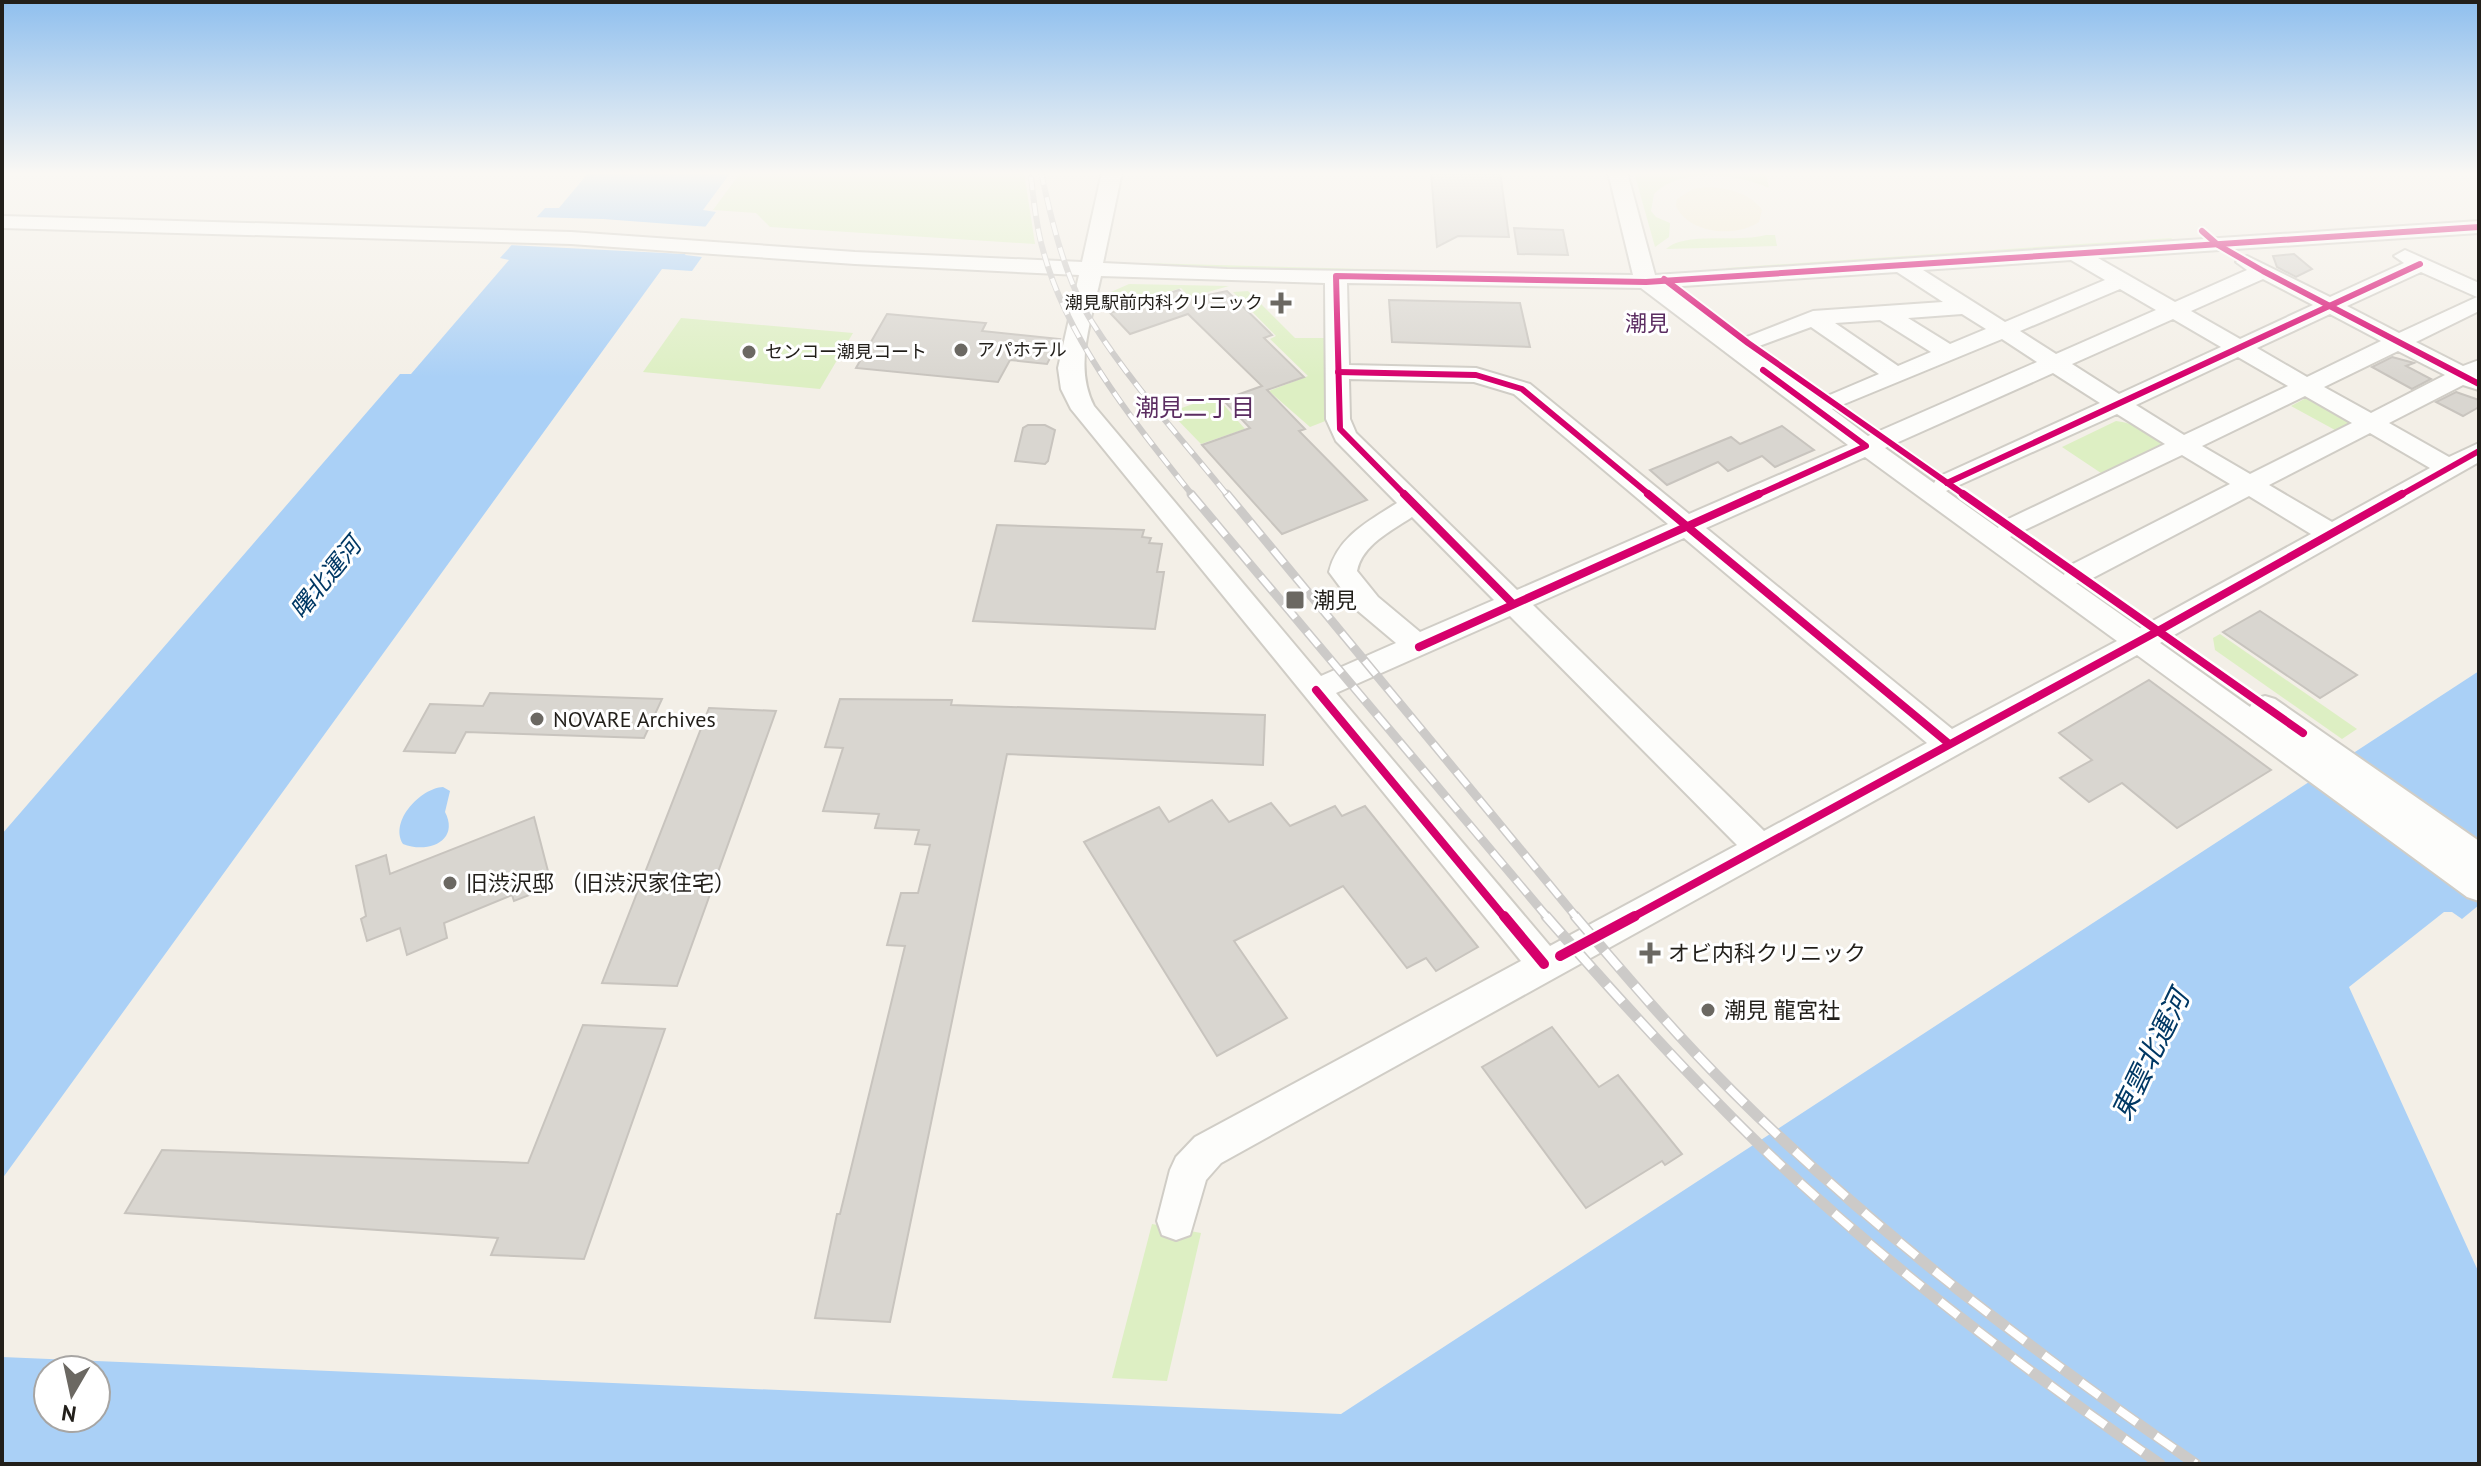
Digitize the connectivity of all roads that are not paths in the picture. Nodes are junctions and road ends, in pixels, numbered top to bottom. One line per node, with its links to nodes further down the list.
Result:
1 (688, 240): 9 (street)
2 (1095, 240): 9 (street)
3 (1640, 240): 14 (street)
4 (2175, 240): 14 (street)
5 (2190, 240): 8 (street)
6 (2214, 240): 12 (street)
7 (2375, 240): 10 (street)
8 (2075, 254): 11 (street); 15 (street)
9 (1090, 263): 13 (street); 14 (street); 50 (street)
10 (2420, 264): 16 (street); 18 (street)
11 (1902, 266): 14 (street); 19 (street)
12 (2263, 271): 18 (street); 20 (street)
13 (1336, 276): 14 (street); 29 (street)
14 (1652, 277): 25 (street); 36 (street)
15 (2121, 281): 20 (street); 23 (street)
16 (2479, 291)
17 (2479, 303): 24 (street)
18 (2329, 305): 24 (street); 26 (street)
19 (1963, 307): 21 (street); 23 (street)
20 (2174, 311): 26 (street); 28 (street)
21 (1885, 313): 22 (street); 27 (street)
22 (1813, 318): 25 (street); 30 (street)
23 (2002, 330): 27 (street); 28 (street)
24 (2400, 342): 31 (street); 32 (street)
25 (1748, 343): 33 (street)
26 (2239, 348): 32 (street); 34 (street)
27 (1948, 353): 30 (street)
28 (2055, 362): 34 (street); 36 (street)
29 (1338, 372): 42 (street); 43 (street)
30 (1896, 375): 33 (street)
31 (2474, 376): 35 (street)
32 (2307, 387): 35 (street); 37 (street)
33 (1833, 402): 36 (street)
34 (2118, 403): 37 (street); 40 (street)
35 (2371, 423): 39 (street); 41 (street)
36 (1875, 442): 40 (street); 43 (street); 48 (street)
37 (2183, 445): 41 (street); 44 (street)
38 (2479, 451): 39 (street)
39 (2449, 468): 45 (street)
40 (1947, 483): 44 (street)
41 (2251, 484): 45 (street); 46 (street)
42 (1413, 504): 47 (street); 49 (street)
43 (1690, 526): 47 (street); 52 (street)
44 (2011, 528): 46 (street)
45 (2330, 533): 48 (street)
46 (2077, 574): 48 (street)
47 (1513, 604): 49 (street); 53 (street)
48 (2148, 636): 51 (street); 52 (street)
49 (1419, 647): 50 (street)
50 (1316, 690): 56 (street)
51 (2293, 739): 54 (street); 55 (street)
52 (1948, 743): 53 (street)
53 (1760, 847): 56 (street)
54 (2479, 858)
55 (2479, 887)
56 (1544, 964): 57 (street)
57 (1176, 1221)

